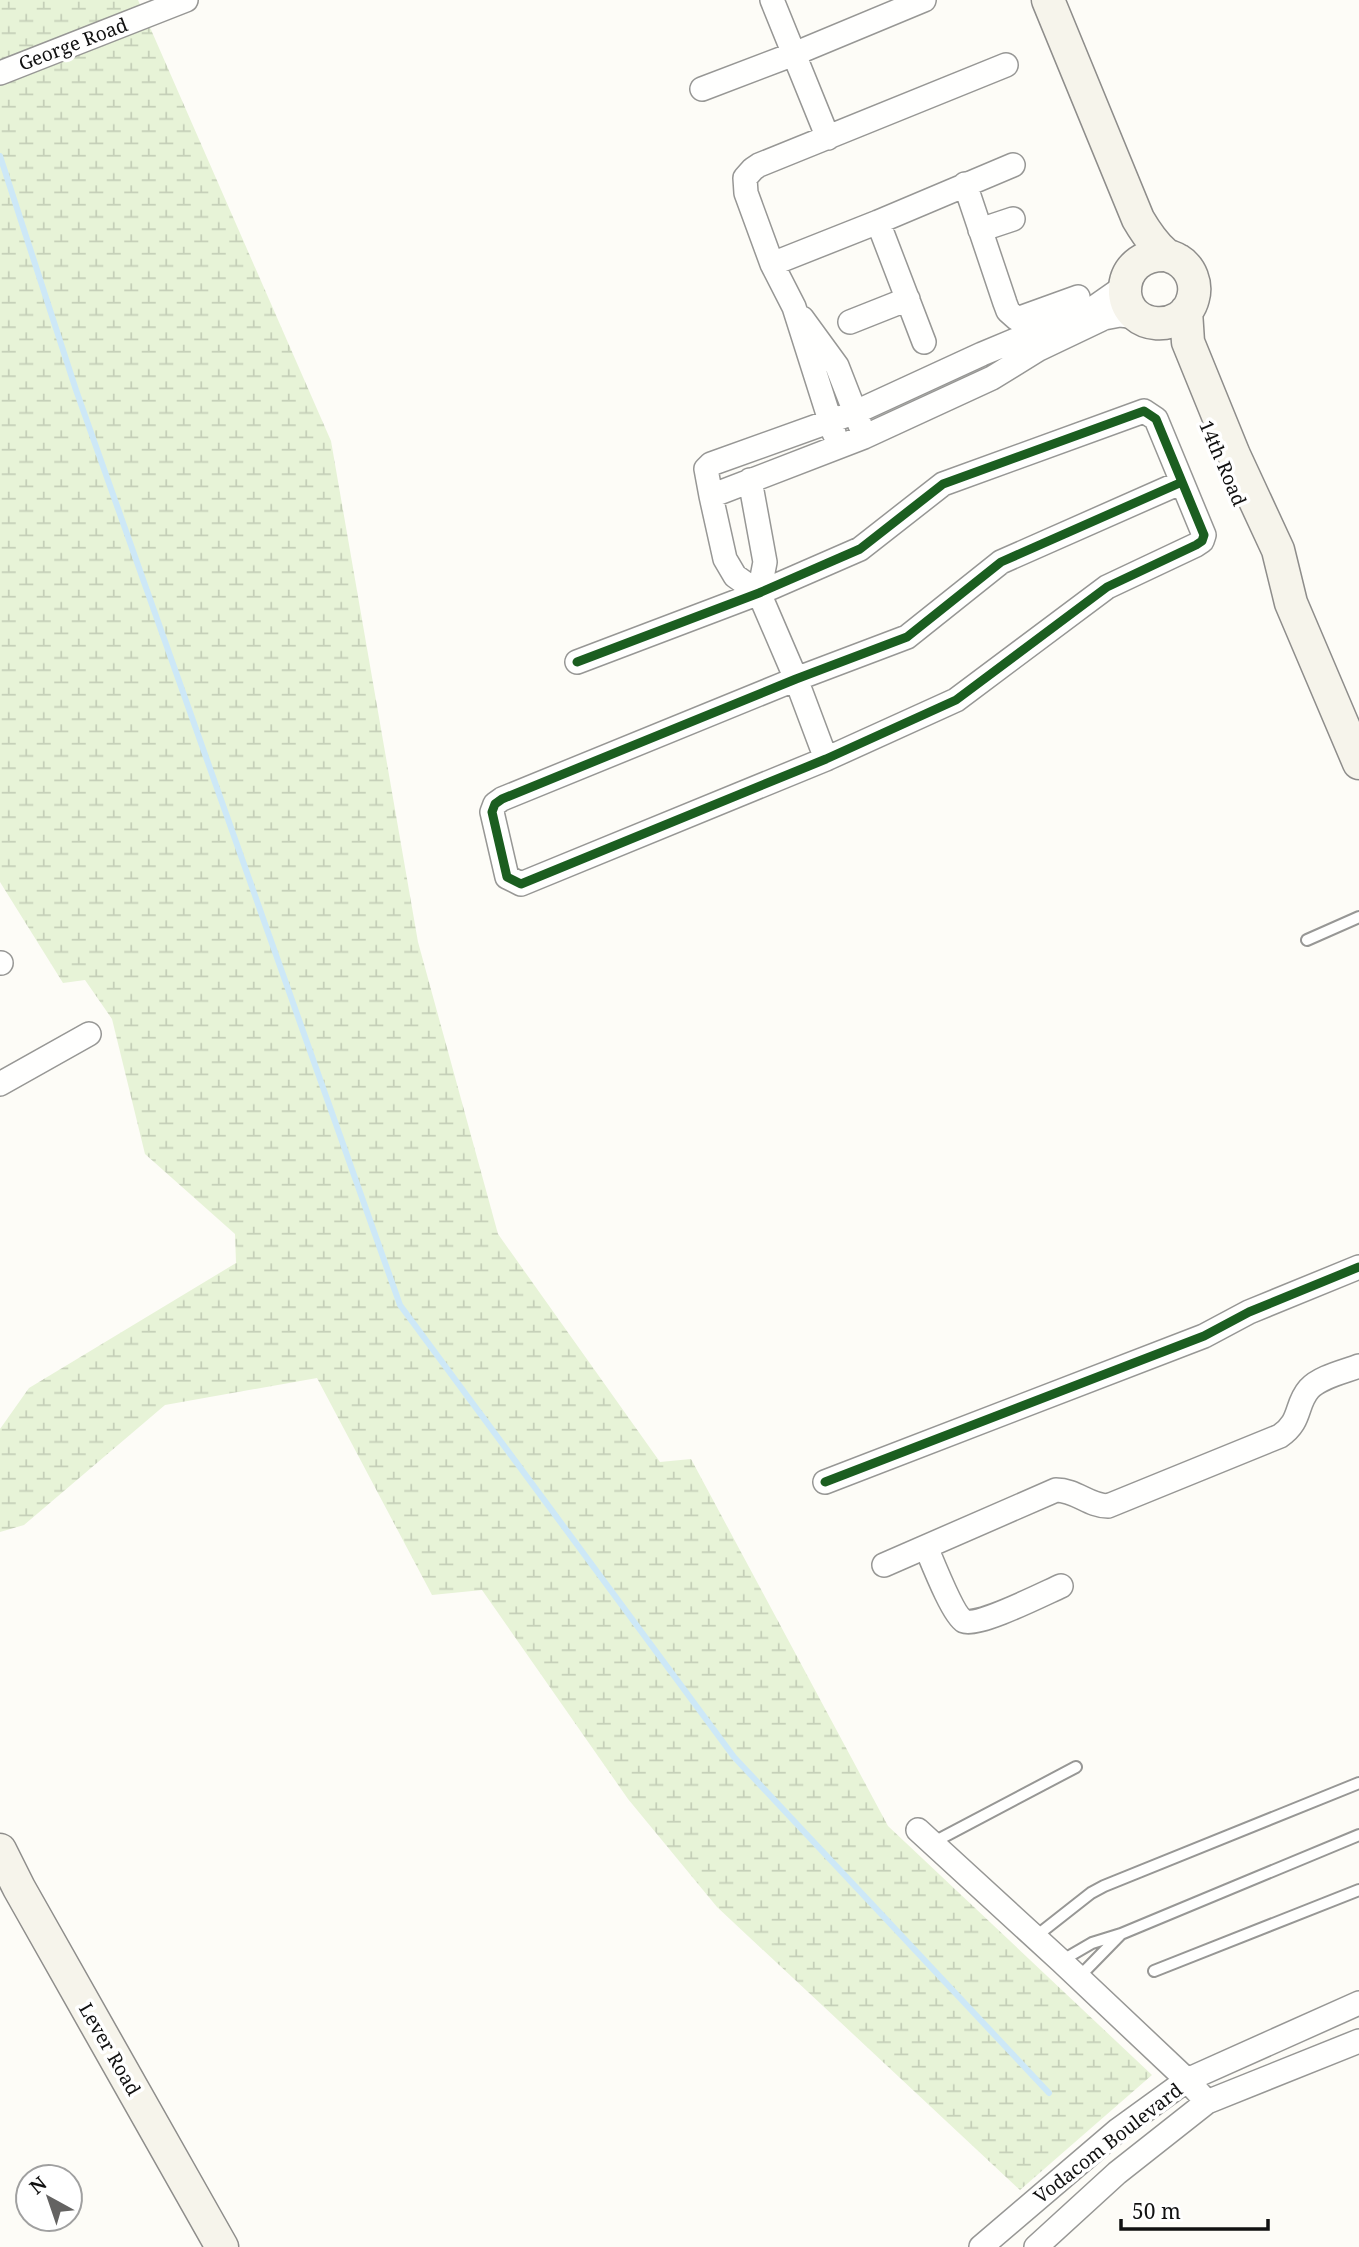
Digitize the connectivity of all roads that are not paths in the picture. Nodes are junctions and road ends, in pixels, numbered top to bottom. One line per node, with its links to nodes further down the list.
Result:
1 (186, 0): 9 (street, George Road)
2 (772, 0): 7 (street)
3 (924, 0): 6 (street)
4 (1035, 0): 19 (street)
5 (1048, 0): 17 (street)
6 (881, 8): 7 (street)
7 (794, 54): 10 (street); 11 (street)
8 (1006, 65): 11 (street)
9 (0, 73)
10 (702, 89)
11 (828, 138): 18 (street)
12 (1013, 165): 13 (street)
13 (965, 184): 15 (street); 16 (street)
14 (1013, 219): 16 (street)
15 (878, 222): 18 (street); 21 (street)
16 (981, 230): 20 (street)
17 (1166, 255): 19 (street); 23 (street)
18 (772, 264): 22 (street)
19 (1130, 276): 24 (street); 27 (street)
20 (1078, 297)
21 (908, 299): 25 (street); 26 (street)
22 (794, 307): 29 (street); 30 (street)
23 (1186, 311): 24 (street); 37 (street, 14th Road)
24 (1147, 320): 28 (street); 37 (street, 14th Road)
25 (850, 322)
26 (923, 342)
27 (978, 345): 28 (street); 29 (street)
28 (992, 379): 31 (street)
29 (856, 412): 30 (street); 31 (street)
30 (829, 421): 32 (street); 35 (street)
31 (864, 437): 32 (street)
32 (839, 445): 33 (street)
33 (750, 481): 35 (street); 36 (street)
34 (1182, 482): 36 (street); 39 (street); 40 (street)
35 (711, 496): 36 (street)
36 (759, 593): 38 (street); 39 (street)
37 (1292, 603): 41 (street, 14th Road)
38 (576, 662)
39 (796, 679): 40 (street); 40 (street)
40 (826, 759)
41 (1359, 763)
42 (1359, 917): 43 (lane)
43 (1307, 940)
44 (89, 1034): 45 (street)
45 (0, 1084)
46 (1359, 1268): 48 (street)
47 (1359, 1366): 49 (street)
48 (825, 1482)
49 (926, 1547): 50 (street); 51 (street)
50 (884, 1565)
51 (1062, 1586)
52 (1076, 1767): 55 (lane)
53 (1359, 1783): 60 (lane)
54 (1359, 1835): 59 (lane)
55 (925, 1836): 60 (street)
56 (0, 1850): 69 (street, Lever Road)
57 (1359, 1890): 62 (lane)
58 (0, 1897): 68 (street, Lever Road)
59 (1121, 1934): 61 (lane); 63 (lane)
60 (1035, 1937): 61 (street)
61 (1061, 1961): 63 (street)
62 (1154, 1971)
63 (1077, 1978): 66 (street)
64 (1359, 2003): 66 (street, Vodacom Boulevard)
65 (1359, 2041): 67 (street, Vodacom Boulevard)
66 (1187, 2080): 67 (street); 70 (street, Vodacom Boulevard)
67 (1207, 2102): 71 (street, Vodacom Boulevard)
68 (211, 2247)
69 (222, 2247)
70 (981, 2247)
71 (1036, 2247)

